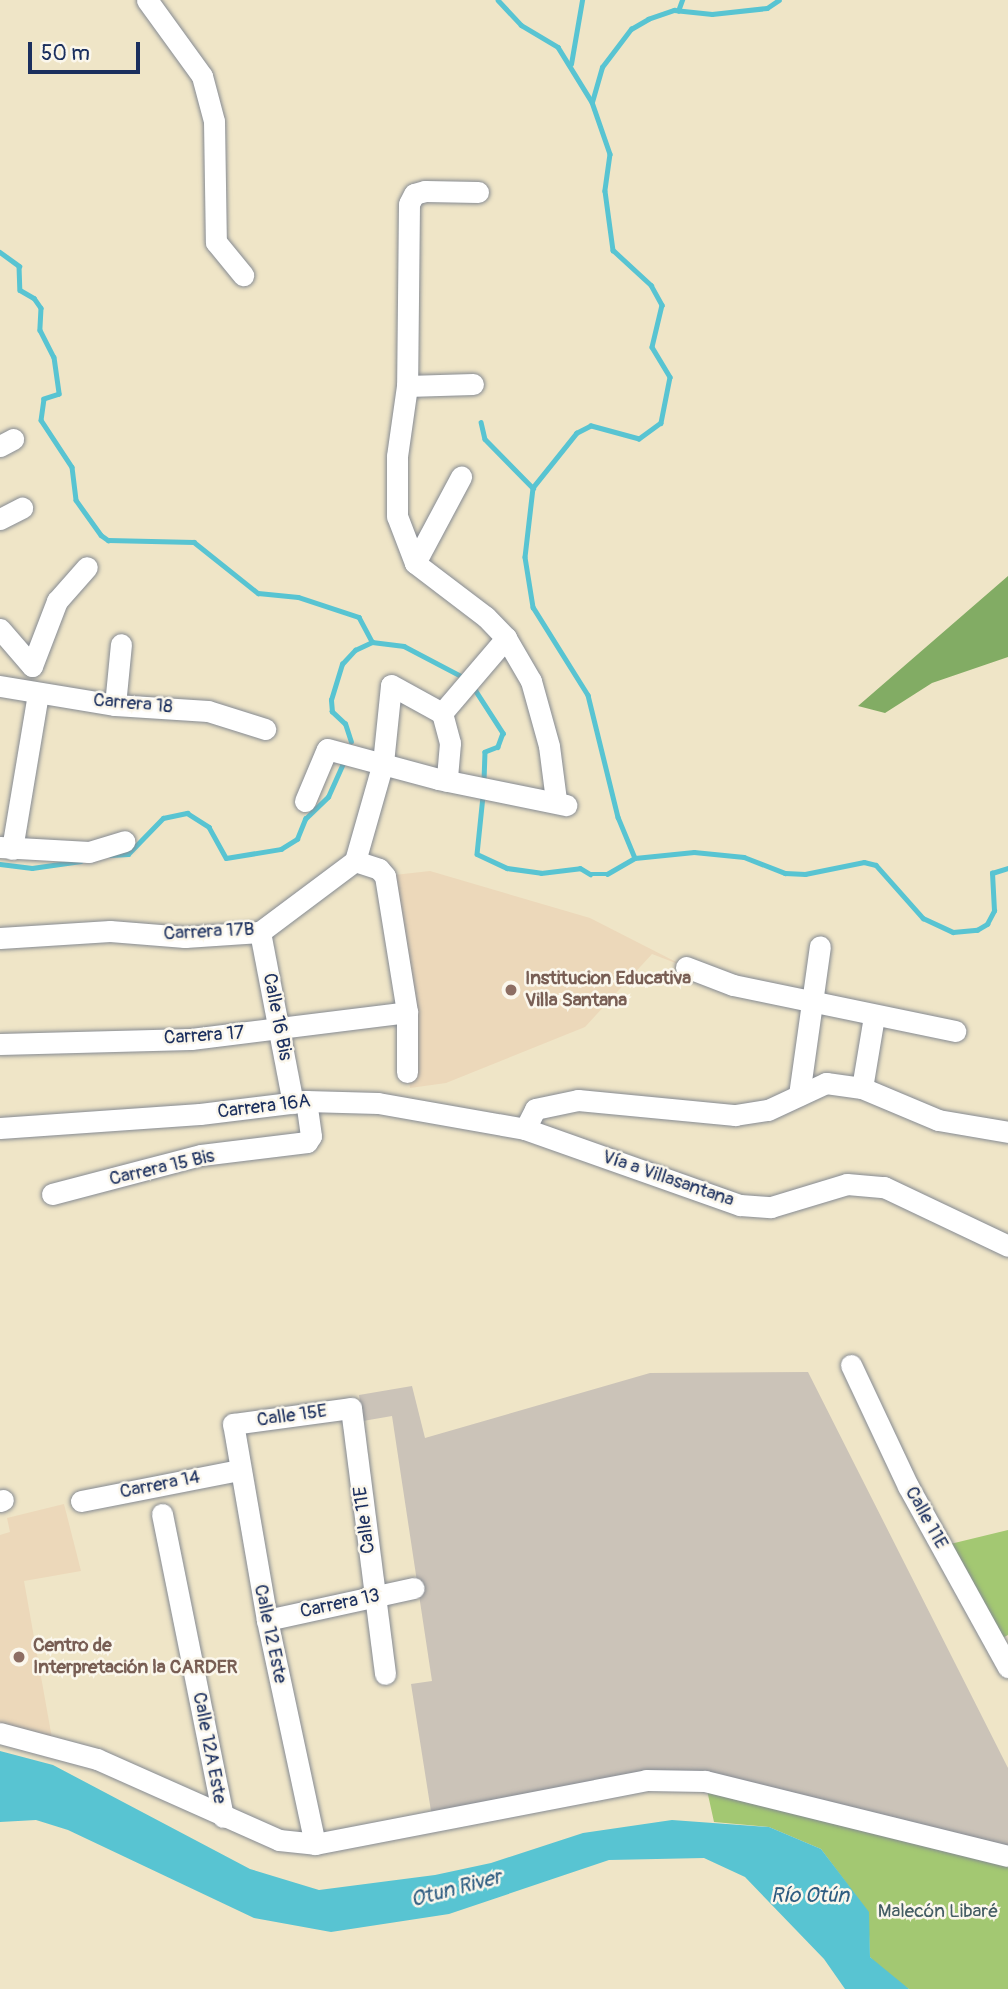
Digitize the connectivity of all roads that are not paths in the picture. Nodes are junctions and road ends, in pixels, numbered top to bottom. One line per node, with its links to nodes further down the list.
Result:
1 (147, 0): 3 (street)
2 (478, 192): 5 (street)
3 (243, 275)
4 (473, 384): 5 (street)
5 (407, 386): 9 (street)
6 (461, 477): 9 (street)
7 (22, 508): 8 (street)
8 (0, 519)
9 (415, 563): 12 (street)
10 (87, 567): 11 (street)
11 (0, 629)
12 (506, 638): 17 (street); 20 (street)
13 (121, 644): 16 (street)
14 (0, 686): 15 (street, Carrera 18)
15 (37, 694): 16 (street, Carrera 18); 23 (street)
16 (115, 705): 18 (street, Carrera 18)
17 (442, 713): 19 (street); 20 (street)
18 (265, 729)
19 (383, 763): 20 (street); 21 (street); 24 (street)
20 (447, 781)
21 (305, 802)
22 (124, 841): 23 (street)
23 (6, 848)
24 (355, 861): 25 (street, Carrera 17B); 30 (street)
25 (260, 932): 26 (street, Carrera 17B); 32 (street, Calle 16 Bis)
26 (0, 939)
27 (820, 946): 29 (street)
28 (686, 967): 29 (street)
29 (814, 1003): 31 (street); 37 (street)
30 (407, 1013): 32 (street, Carrera 17); 35 (street)
31 (874, 1016): 33 (street); 36 (street)
32 (281, 1029): 34 (street, Carrera 17); 38 (street, Calle 16 Bis)
33 (955, 1031)
34 (0, 1044)
35 (407, 1072)
36 (862, 1088): 37 (street); 41 (street)
37 (799, 1095): 40 (street)
38 (299, 1102): 39 (street, Carrera 16A); 40 (street, Carrera 16A); 42 (street, Calle 16 Bis)
39 (0, 1128)
40 (525, 1129): 44 (street, Vía a Villasantana)
41 (1008, 1132)
42 (311, 1136): 43 (street, Carrera 15 Bis)
43 (52, 1194)
44 (1008, 1246)
45 (851, 1365): 54 (street, Calle 11E)
46 (351, 1408): 47 (street, Calle 15E); 52 (street, Calle 11E)
47 (233, 1424): 48 (street, Calle 12 Este)
48 (239, 1470): 49 (street, Carrera 14); 53 (street, Calle 12 Este)
49 (81, 1501)
50 (162, 1514): 57 (street, Calle 12A Este)
51 (414, 1588): 52 (street, Carrera 13)
52 (374, 1597): 53 (street, Carrera 13); 55 (street, Calle 11E)
53 (267, 1620): 58 (street, Calle 12 Este)
54 (1008, 1667)
55 (385, 1674)
56 (0, 1733): 57 (street)
57 (223, 1817): 58 (street)
58 (315, 1844): 59 (street)
59 (1008, 1856)

